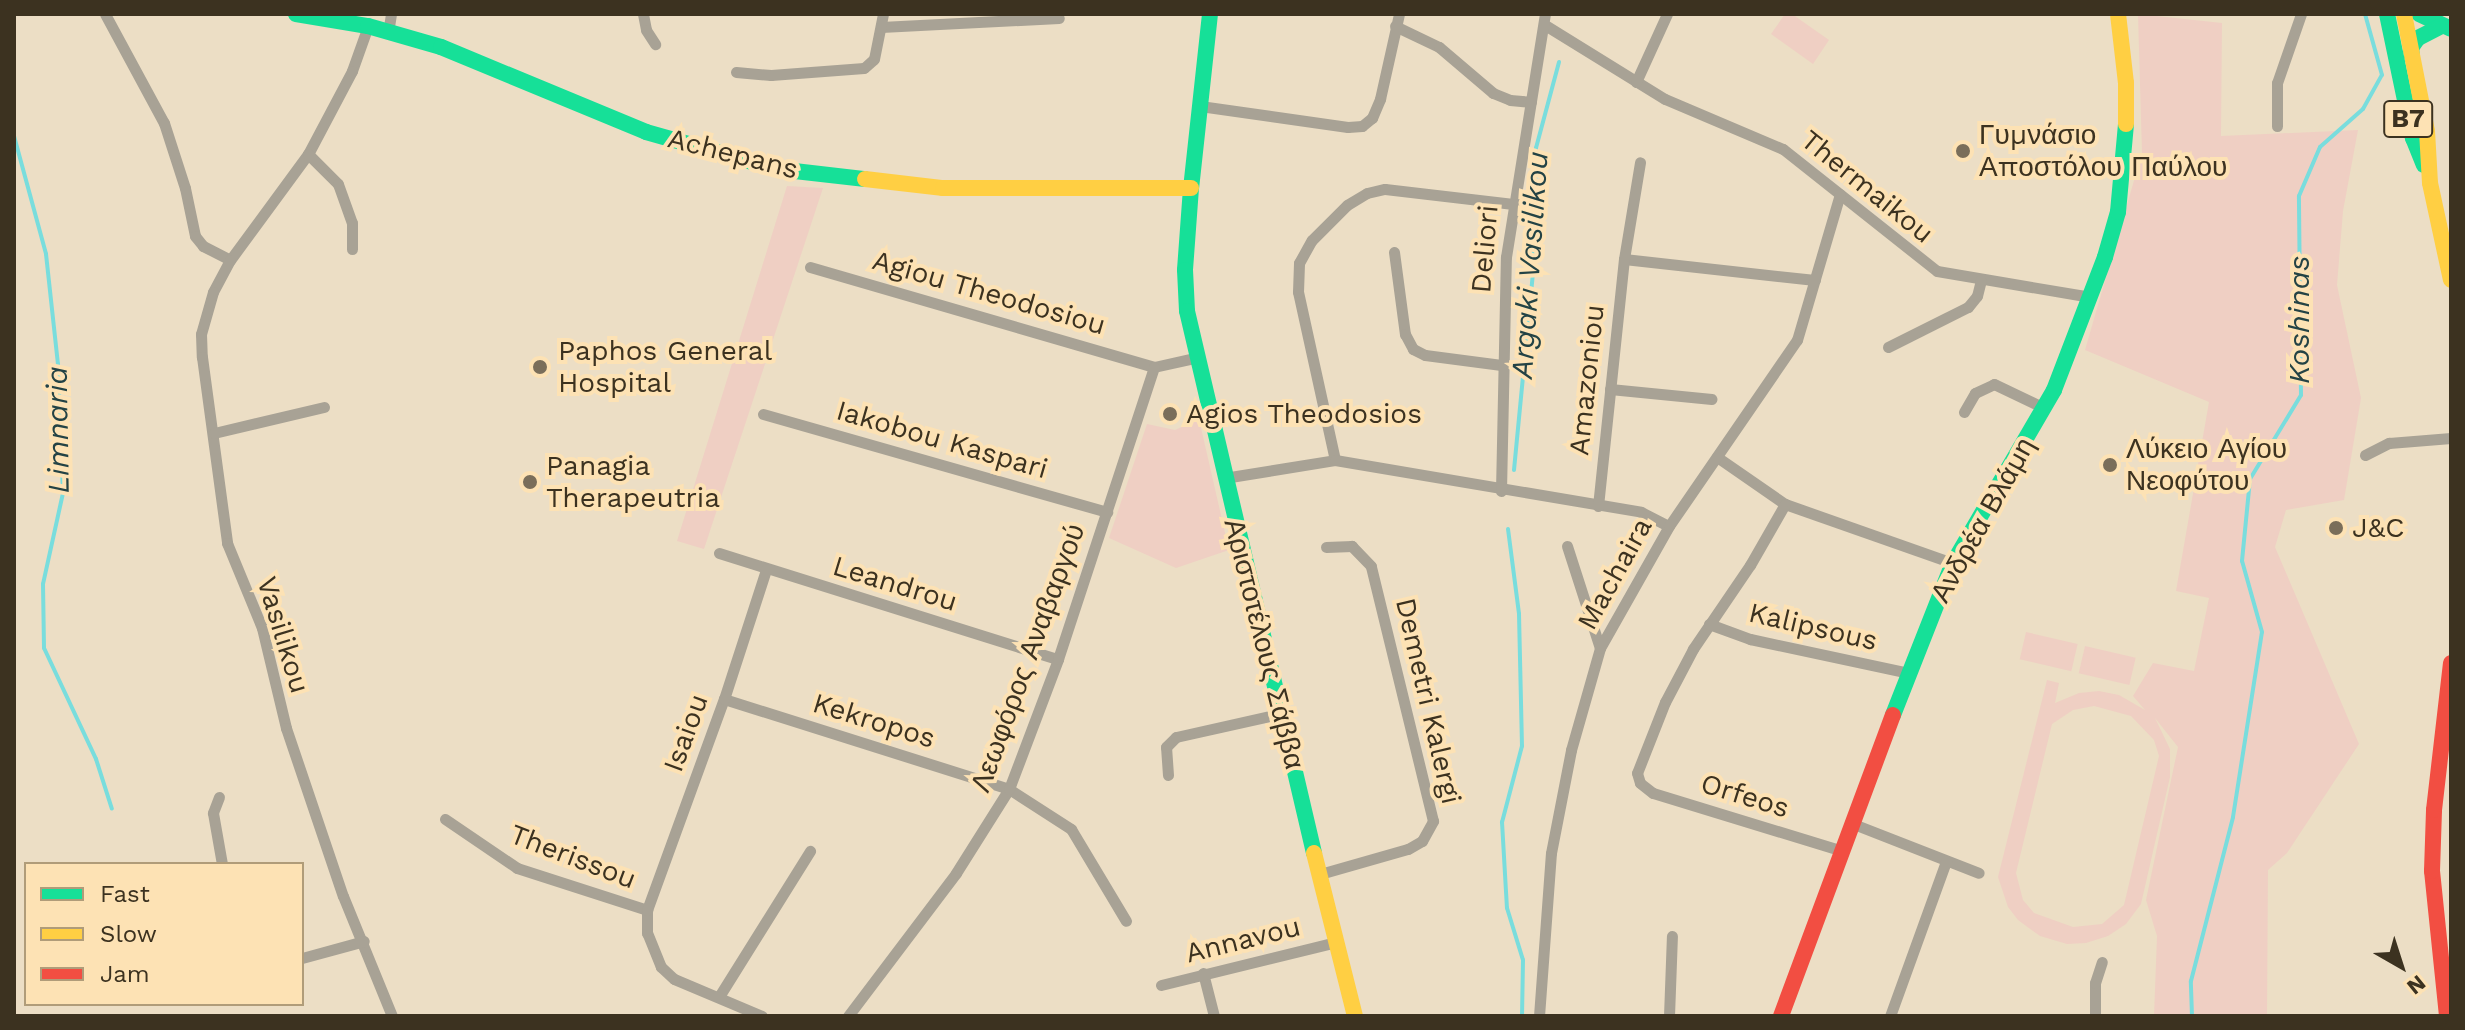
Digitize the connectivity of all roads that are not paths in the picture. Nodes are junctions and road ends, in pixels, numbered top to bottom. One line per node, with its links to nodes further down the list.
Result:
1 (105, 14): 36 (street)
2 (296, 14): 16 (street, Achepans)
3 (391, 14): 19 (street)
4 (643, 14): 20 (street)
5 (883, 14): 17 (street)
6 (1210, 14): 25 (street, Αριστοτέλους Σάββα)
7 (1667, 14): 23 (street)
8 (2118, 14): 41 (street, Ανδρέα Βλάμη)
9 (2301, 14): 26 (street)
10 (2387, 14): 29 (street, B7)
11 (2404, 14): 21 (street, B7)
12 (2419, 14): 18 (street)
13 (1059, 18): 17 (street)
14 (1545, 19): 23 (street, Thermaikou); 24 (street, Deliori)
15 (1397, 20): 24 (street); 25 (street)
16 (368, 26): 19 (street, Achepans); 27 (street, Vasilikou)
17 (881, 27): 22 (street)
18 (2445, 28): 21 (street)
19 (388, 33): 30 (street, Achepans)
20 (655, 44)
21 (2412, 58): 29 (street, B7)
22 (736, 72)
23 (1636, 82): 31 (street, Thermaikou)
24 (1531, 102): 32 (street, Deliori)
25 (1200, 106): 30 (street, Αριστοτέλους Σάββα)
26 (2277, 126)
27 (308, 154): 33 (street); 36 (street, Vasilikou)
28 (1640, 162): 35 (street, Amazoniou)
29 (2430, 183): 40 (street, B7)
30 (1191, 188): 43 (street, Αριστοτέλους Σάββα)
31 (1840, 194): 38 (street, Machaira); 39 (street, Thermaikou)
32 (1513, 204): 44 (street, Deliori); 56 (street)
33 (352, 249)
34 (1394, 252): 44 (street)
35 (1624, 259): 38 (street); 46 (street, Amazoniou)
36 (230, 260): 52 (street, Vasilikou)
37 (810, 267): 45 (street, Agiou Theodosiou)
38 (1815, 280): 55 (street, Machaira)
39 (1981, 280): 41 (street, Thermaikou); 42 (street)
40 (2451, 280)
41 (2091, 297): 49 (street, Ανδρέα Βλάμη)
42 (1888, 347)
43 (1195, 358): 45 (street); 57 (street, Αριστοτέλους Σάββα)
44 (1501, 365): 58 (street, Deliori)
45 (1154, 367): 61 (street, Λεωφόρος Αναβαργού)
46 (1610, 389): 47 (street); 60 (street, Amazoniou)
47 (1712, 399)
48 (324, 407): 52 (street)
49 (2044, 408): 50 (street); 66 (street, Ανδρέα Βλάμη)
50 (1964, 412)
51 (763, 414): 61 (street, Iakobou Kaspari)
52 (214, 433): 89 (street, Vasilikou)
53 (2451, 438): 54 (street)
54 (2365, 455)
55 (1717, 457): 59 (street); 62 (street, Machaira)
56 (1335, 460): 57 (street); 58 (street)
57 (1224, 478): 74 (street, Αριστοτέλους Σάββα)
58 (1501, 491): 60 (street)
59 (1785, 504): 66 (street); 68 (street)
60 (1598, 506): 62 (street)
61 (1107, 512): 70 (street, Λεωφόρος Αναβαργού)
62 (1669, 526): 69 (street, Machaira)
63 (1567, 546): 69 (street)
64 (1326, 547): 85 (street, Demetri Kalergi)
65 (719, 553): 67 (street, Leandrou)
66 (1953, 563): 72 (street, Ανδρέα Βλάμη)
67 (766, 570): 70 (street, Leandrou); 73 (street, Isaiou)
68 (1709, 624): 72 (street, Kalipsous); 80 (street, Orfeos)
69 (1600, 648): 101 (street, Machaira)
70 (1058, 659): 76 (street, Λεωφόρος Αναβαργού)
71 (2451, 663): 106 (street)
72 (1908, 673): 79 (street, Ανδρέα Βλάμη)
73 (724, 699): 76 (street, Kekropos); 86 (street, Isaiou)
74 (1279, 714): 75 (street); 85 (street, Αριστοτέλους Σάββα)
75 (1168, 775)
76 (1009, 789): 87 (street, Kekropos); 98 (street, Λεωφόρος Αναβαργού)
77 (219, 797): 83 (street)
78 (445, 819): 86 (street, Therissou)
79 (1851, 823): 80 (street, Ανδρέα Βλάμη); 82 (street)
80 (1840, 850): 103 (street, Ανδρέα Βλάμη)
81 (810, 851): 95 (street)
82 (1946, 861): 84 (street); 104 (street)
83 (222, 862)
84 (1979, 873)
85 (1320, 874): 90 (street, Αριστοτέλους Σάββα)
86 (647, 910): 95 (street)
87 (1126, 921)
88 (1672, 936): 102 (street)
89 (364, 941): 91 (street); 96 (street, Vasilikou)
90 (1336, 942): 93 (street, Annavou); 100 (street, Αριστοτέλους Σάββα)
91 (304, 957)
92 (2102, 962): 105 (street)
93 (1203, 973): 94 (street, Annavou); 99 (street)
94 (1161, 985)
95 (720, 995): 97 (street)
96 (392, 1016)
97 (762, 1016)
98 (848, 1016)
99 (1214, 1016)
100 (1355, 1016)
101 (1539, 1016)
102 (1669, 1016)
103 (1781, 1016)
104 (1890, 1016)
105 (2095, 1016)
106 (2447, 1016)

